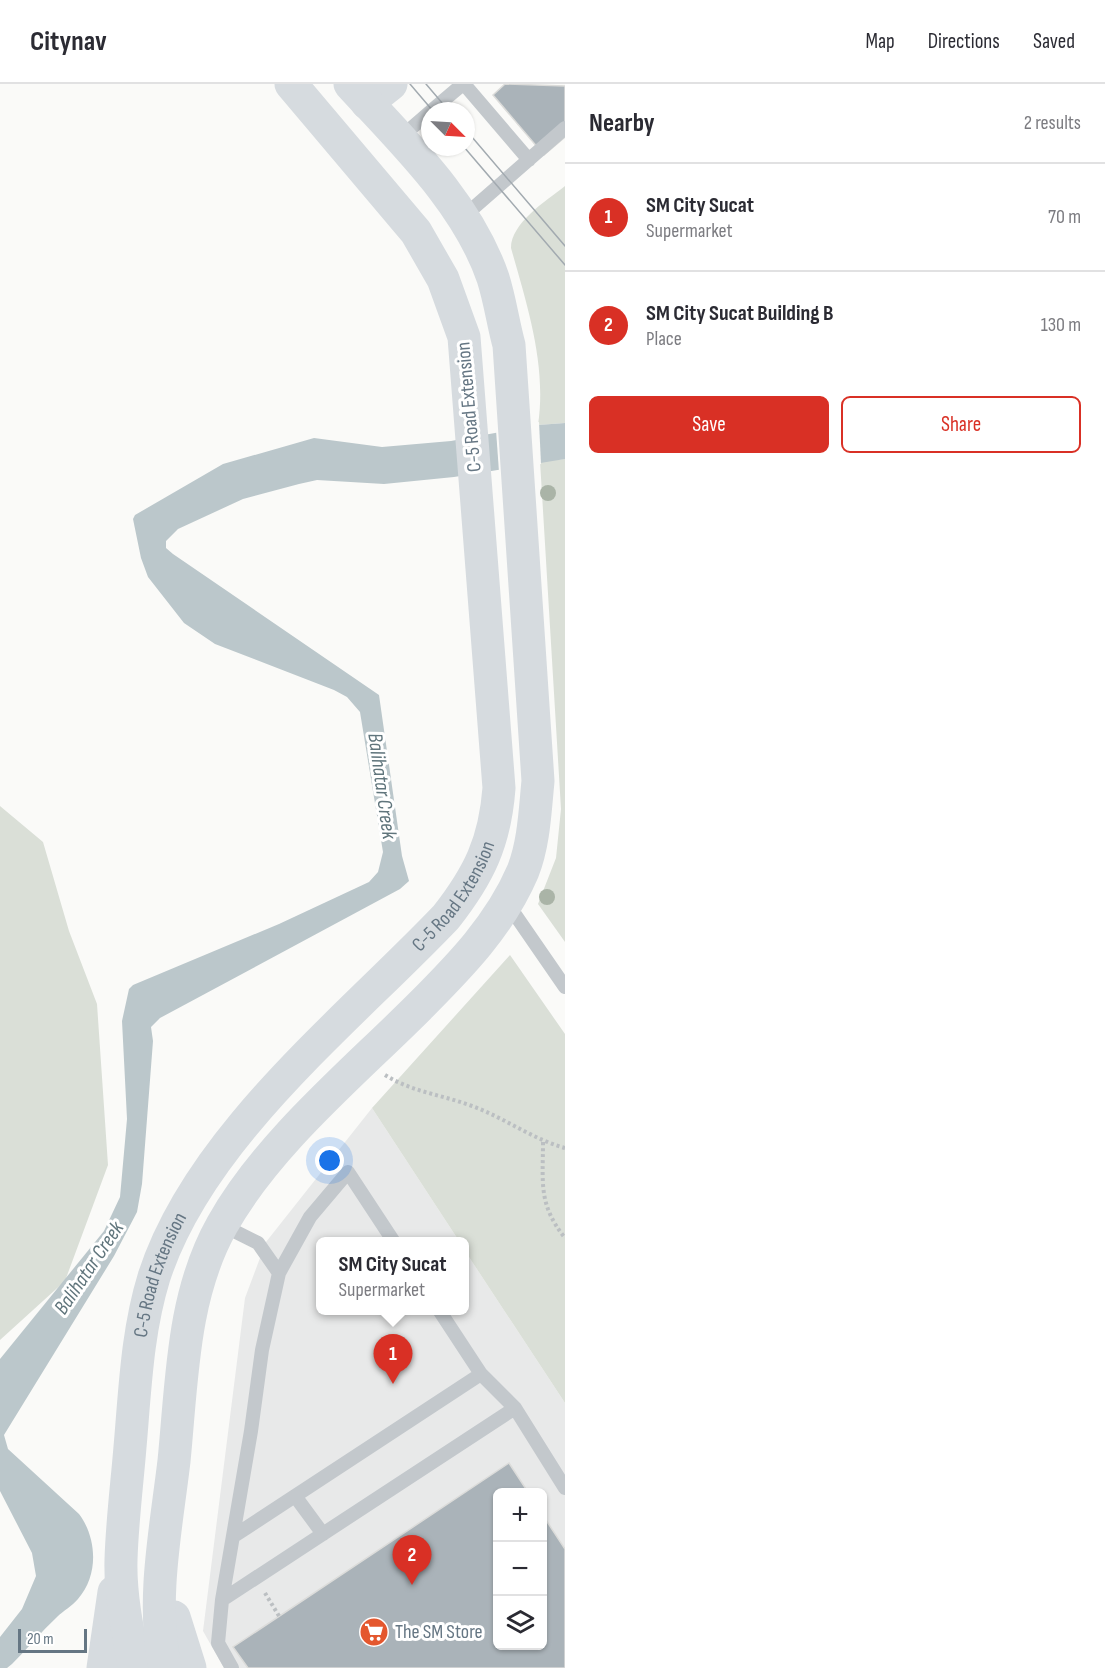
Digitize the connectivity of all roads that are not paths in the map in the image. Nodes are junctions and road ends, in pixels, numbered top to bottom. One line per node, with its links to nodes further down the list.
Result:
1 (291, 84): 22 (main road, C-5 Road Extension)
2 (463, 84): 4 (lane); 8 (lane)
3 (370, 90): 7 (main road, C-5 Road Extension)
4 (442, 102)
5 (421, 120): 7 (lane)
6 (565, 129): 8 (lane)
7 (399, 139): 9 (main road, C-5 Road Extension)
8 (529, 160): 9 (lane)
9 (463, 217): 10 (main road, C-5 Road Extension)
10 (507, 903): 11 (lane); 12 (main road, C-5 Road Extension)
11 (565, 987)
12 (222, 1225): 14 (lane); 23 (main road, C-5 Road Extension)
13 (391, 1237): 14 (lane)
14 (279, 1273): 21 (lane)
15 (442, 1315): 16 (lane)
16 (481, 1374): 17 (lane); 19 (lane)
17 (515, 1408): 18 (lane); 20 (lane)
18 (565, 1488)
19 (296, 1496): 20 (lane); 21 (lane)
20 (323, 1533): 24 (lane)
21 (234, 1536): 24 (lane)
22 (121, 1561): 25 (main road); 26 (main road, C-5 Road Extension)
23 (163, 1563): 27 (main road, C-5 Road Extension); 28 (main road)
24 (222, 1600): 29 (lane)
25 (102, 1667)
26 (135, 1668)
27 (165, 1668)
28 (190, 1668)
29 (232, 1668)

